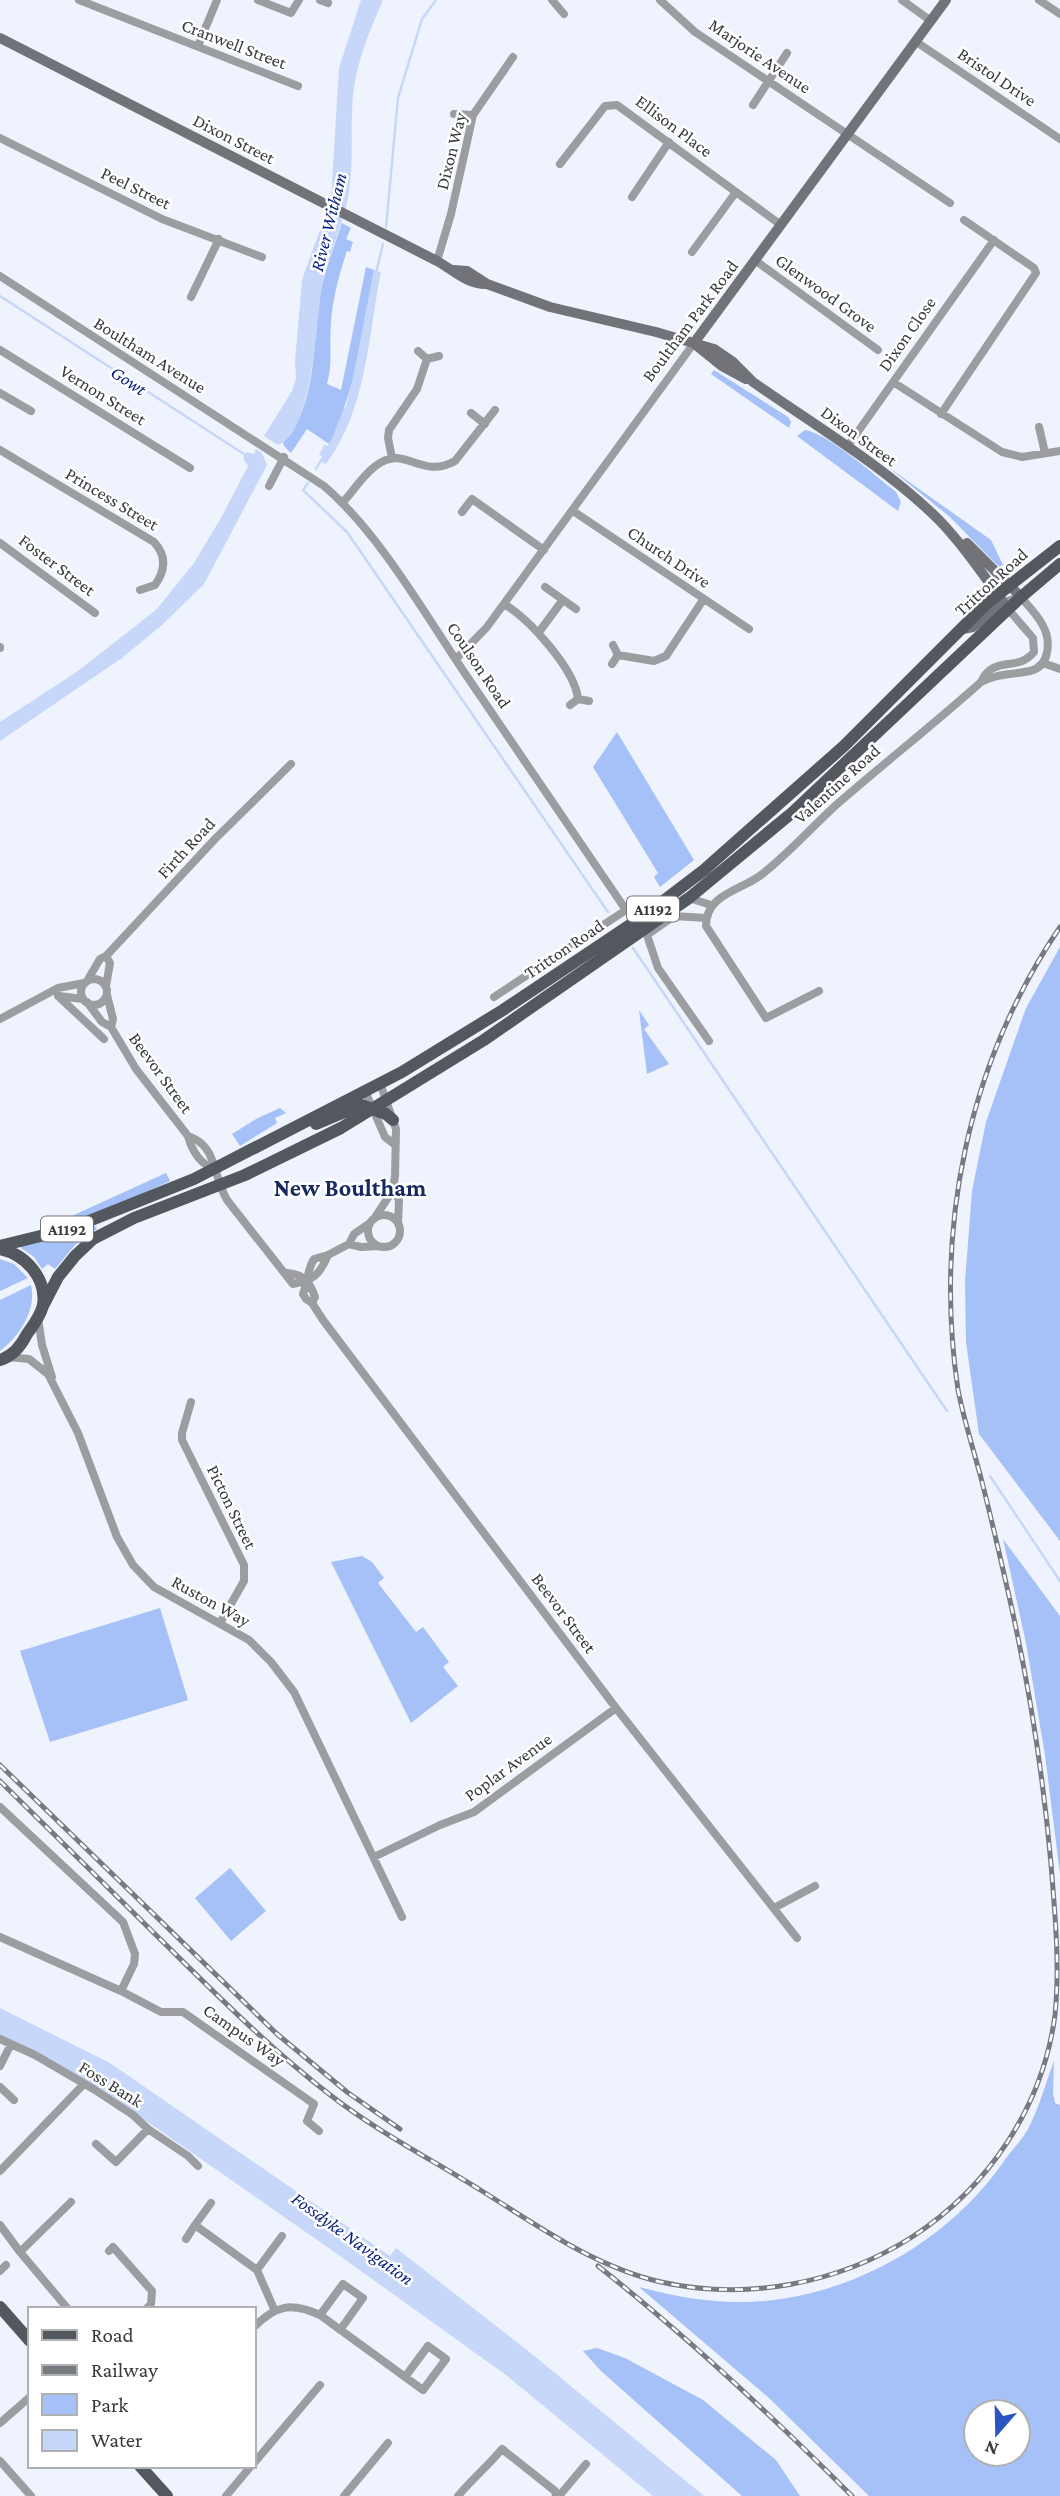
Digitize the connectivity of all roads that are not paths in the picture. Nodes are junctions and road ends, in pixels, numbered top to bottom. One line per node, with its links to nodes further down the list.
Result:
1 (79, 0): 15 (street, Cranwell Street)
2 (217, 0): 15 (street)
3 (258, 0): 4 (street)
4 (299, 0)
5 (660, 0): 18 (street, Marjorie Avenue)
6 (902, 0): 12 (street)
7 (946, 0): 12 (street, Boultham Park Road)
8 (1039, 0): 11 (street)
9 (554, 1): 10 (street)
10 (564, 14)
11 (1060, 14)
12 (931, 21): 14 (street, Boultham Park Road)
13 (0, 38): 37 (street, Dixon Street)
14 (915, 41): 23 (street, Boultham Park Road); 25 (street, Bristol Drive)
15 (198, 46): 19 (street, Cranwell Street)
16 (787, 53): 18 (street)
17 (513, 57): 22 (street, Dixon Way)
18 (769, 81): 20 (street); 23 (street, Marjorie Avenue)
19 (298, 86)
20 (753, 105)
21 (454, 114): 22 (street)
22 (473, 116): 37 (street, Dixon Way)
23 (846, 134): 30 (street, Marjorie Avenue); 32 (street, Boultham Park Road)
24 (0, 138): 33 (street, Peel Street)
25 (1060, 139)
26 (669, 142): 27 (street, Ellison Place); 28 (street, Ellison Place); 29 (street)
27 (560, 164)
28 (736, 192): 32 (street, Ellison Place); 35 (street)
29 (632, 197)
30 (950, 203)
31 (964, 220): 34 (street)
32 (781, 225): 38 (street, Boultham Park Road)
33 (219, 239): 36 (street, Peel Street); 40 (street)
34 (994, 240): 47 (street, Dixon Close); 52 (street)
35 (692, 252)
36 (262, 257)
37 (437, 261): 41 (street, Dixon Street)
38 (756, 261): 41 (street, Boultham Park Road); 43 (street, Glenwood Grove)
39 (0, 276): 59 (street, Boultham Avenue)
40 (191, 297)
41 (694, 343): 55 (street, Dixon Street); 64 (street, Boultham Park Road)
42 (0, 349): 61 (street, Vernon Street)
43 (878, 350)
44 (418, 352): 46 (street)
45 (439, 356): 46 (street)
46 (427, 359): 60 (street)
47 (893, 382): 52 (street); 55 (street, Dixon Close)
48 (0, 393): 50 (street)
49 (495, 410): 53 (street)
50 (31, 411)
51 (471, 413): 53 (street)
52 (941, 414): 58 (street)
53 (485, 424): 60 (street)
54 (1039, 427): 58 (street)
55 (847, 447): 66 (street, Dixon Street)
56 (0, 450): 72 (street, Princess Street)
57 (1060, 451): 58 (street)
58 (1045, 453)
59 (284, 457): 62 (street); 63 (street, Coulson Road)
60 (392, 458): 63 (street)
61 (190, 468)
62 (269, 486)
63 (343, 502): 84 (street, Coulson Road)
64 (573, 511): 69 (street, Boultham Park Road); 74 (street, Church Drive)
65 (462, 512): 69 (street)
66 (941, 522): 73 (street, Dixon Street); 76 (street, Dixon Street)
67 (0, 543): 79 (street, Foster Street)
68 (1060, 546): 73 (main road, Tritton Road / A1192)
69 (544, 550): 77 (street, Boultham Park Road)
70 (1060, 564): 73 (main road, Tritton Road / A1192)
71 (545, 587): 75 (street)
72 (140, 590)
73 (1015, 592): 76 (main road, Tritton Road / A1192); 85 (street)
74 (703, 600): 80 (street, Church Drive); 83 (street)
75 (562, 601): 78 (street); 81 (street)
76 (1003, 602): 88 (street, Valentine Road); 93 (main road, Tritton Road / A1192); 108 (main road, Tritton Road / A1192)
77 (504, 604): 81 (street); 84 (street, Boultham Park Road)
78 (576, 609)
79 (94, 613)
80 (749, 629)
81 (539, 632): 89 (street)
82 (613, 645): 83 (street)
83 (618, 654): 86 (street)
84 (456, 659): 102 (street, Coulson Road)
85 (1043, 663): 87 (street); 88 (street, Valentine Road)
86 (612, 664)
87 (1060, 669)
88 (981, 682): 94 (street, Valentine Road)
89 (578, 698): 90 (street); 91 (street)
90 (589, 701)
91 (570, 705)
92 (291, 764): 96 (street, Firth Road)
93 (689, 898): 94 (street); 110 (main road, Tritton Road / A1192)
94 (711, 905): 95 (street)
95 (706, 918): 99 (street); 107 (street)
96 (106, 956): 97 (street, Firth Road); 98 (street)
97 (86, 982): 98 (street); 101 (street); 103 (street)
98 (106, 991): 103 (street); 105 (street, Beevor Street)
99 (819, 991)
100 (58, 996): 101 (street); 103 (street); 106 (street)
101 (45, 997): 104 (street)
102 (494, 997)
103 (85, 1001): 105 (street, Beevor Street)
104 (0, 1019)
105 (111, 1027): 113 (street, Beevor Street)
106 (104, 1039)
107 (709, 1041)
108 (380, 1083): 109 (main road, Tritton Road / A1192); 110 (street)
109 (365, 1091): 111 (street); 114 (main road, Tritton Road / A1192)
110 (387, 1100): 111 (main road, Tritton Road / A1192); 112 (street)
111 (373, 1109): 112 (main road); 114 (main road); 115 (street); 117 (main road, Tritton Road / A1192)
112 (393, 1120): 115 (street)
113 (188, 1136): 116 (street, Beevor Street); 116 (street, Beevor Street)
114 (272, 1138): 116 (main road, Tritton Road / A1192)
115 (394, 1144): 118 (street)
116 (214, 1169): 117 (street, Beevor Street); 123 (main road, Tritton Road / A1192)
117 (219, 1185): 124 (street, Beevor Street); 125 (main road, Tritton Road / A1192)
118 (393, 1190): 119 (street); 120 (street)
119 (372, 1221): 120 (street); 121 (street); 122 (street)
120 (398, 1223): 122 (street)
121 (349, 1244): 122 (street); 124 (street)
122 (378, 1246)
123 (0, 1247): 125 (main road)
124 (308, 1281): 131 (street, Beevor Street)
125 (40, 1311): 126 (main road, Tritton Road); 128 (street, Ruston Way)
126 (5, 1359): 127 (main road, Tritton Road); 128 (street, Ruston Way)
127 (0, 1371)
128 (53, 1383): 130 (street, Ruston Way)
129 (191, 1402): 130 (street, Picton Street)
130 (220, 1623): 133 (street, Ruston Way)
131 (616, 1708): 133 (street, Poplar Avenue); 135 (street, Beevor Street)
132 (0, 1807): 139 (street)
133 (374, 1857): 136 (street, Ruston Way)
134 (815, 1886): 135 (street)
135 (774, 1908): 138 (street, Beevor Street)
136 (402, 1917)
137 (0, 1937): 139 (street, Campus Way)
138 (797, 1938)
139 (121, 1991): 147 (street, Campus Way)
140 (0, 2039): 141 (street, Foss Bank)
141 (11, 2044): 142 (street); 143 (street, Foss Bank)
142 (0, 2066)
143 (83, 2085): 146 (street, Foss Bank); 150 (street)
144 (0, 2087): 145 (street)
145 (14, 2100)
146 (148, 2129): 148 (street); 149 (street, Foss Bank)
147 (319, 2131)
148 (96, 2144)
149 (198, 2166)
150 (0, 2171)
151 (71, 2202): 157 (street)
152 (211, 2203): 154 (street)
153 (0, 2225): 157 (street)
154 (195, 2225): 156 (street); 159 (street)
155 (282, 2236): 159 (street)
156 (186, 2239)
157 (20, 2252): 161 (street)
158 (109, 2252): 162 (street)
159 (257, 2270): 163 (street)
160 (0, 2307): 167 (main road)
161 (66, 2307)
162 (148, 2307)
163 (274, 2309): 164 (street); 165 (street)
164 (320, 2315): 166 (street); 166 (street)
165 (256, 2325)
166 (340, 2330): 168 (street)
167 (28, 2339)
168 (405, 2377): 168 (street)
169 (320, 2385): 173 (street)
170 (28, 2398): 171 (street)
171 (1, 2418)
172 (388, 2443): 181 (street)
173 (256, 2460)
174 (0, 2461): 178 (street)
175 (586, 2464): 183 (street)
176 (142, 2468): 179 (main road)
177 (249, 2468): 180 (street)
178 (30, 2496)
179 (167, 2496)
180 (226, 2496)
181 (344, 2496)
182 (458, 2496): 183 (street)
183 (558, 2496)

